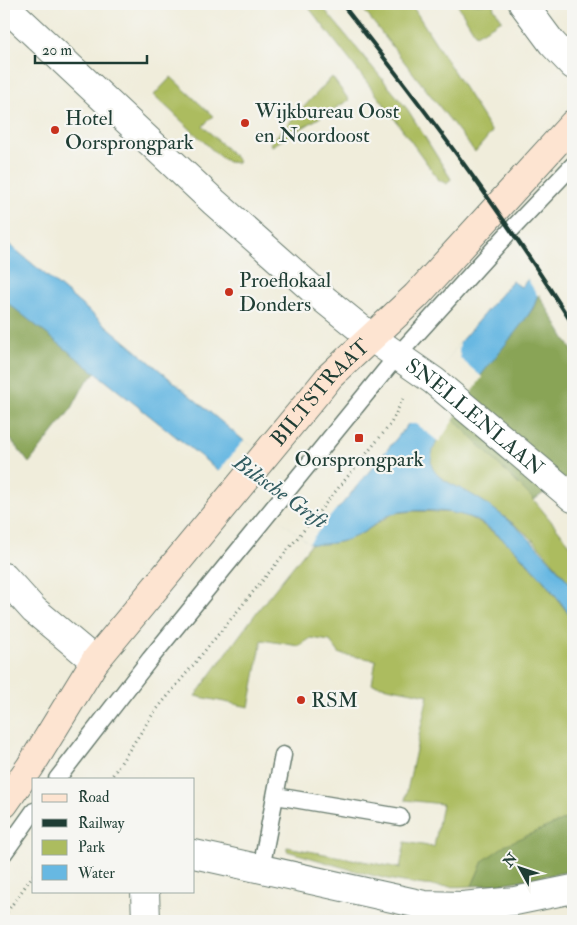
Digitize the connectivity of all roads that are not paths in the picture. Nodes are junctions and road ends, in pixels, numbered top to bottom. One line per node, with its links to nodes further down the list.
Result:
1 (523, 4): 3 (street)
2 (4, 5): 6 (street, SNELLENLAAN)
3 (573, 65)
4 (573, 124): 6 (street, BILTSTRAAT)
5 (573, 165): 7 (lane, BILTSTRAAT)
6 (372, 338): 7 (street, SNELLENLAAN); 10 (street, BILTSTRAAT)
7 (397, 356): 8 (street, SNELLENLAAN); 12 (lane, BILTSTRAAT)
8 (573, 498)
9 (4, 576): 10 (street)
10 (95, 660): 14 (street, BILTSTRAAT)
11 (283, 755): 13 (lane)
12 (58, 778)
13 (276, 796): 16 (lane); 19 (lane)
14 (4, 804)
15 (32, 814): 17 (lane)
16 (400, 817)
17 (4, 853)
18 (195, 854): 19 (street)
19 (261, 869): 20 (street)
20 (573, 889)
21 (145, 892): 22 (street)
22 (146, 921)

